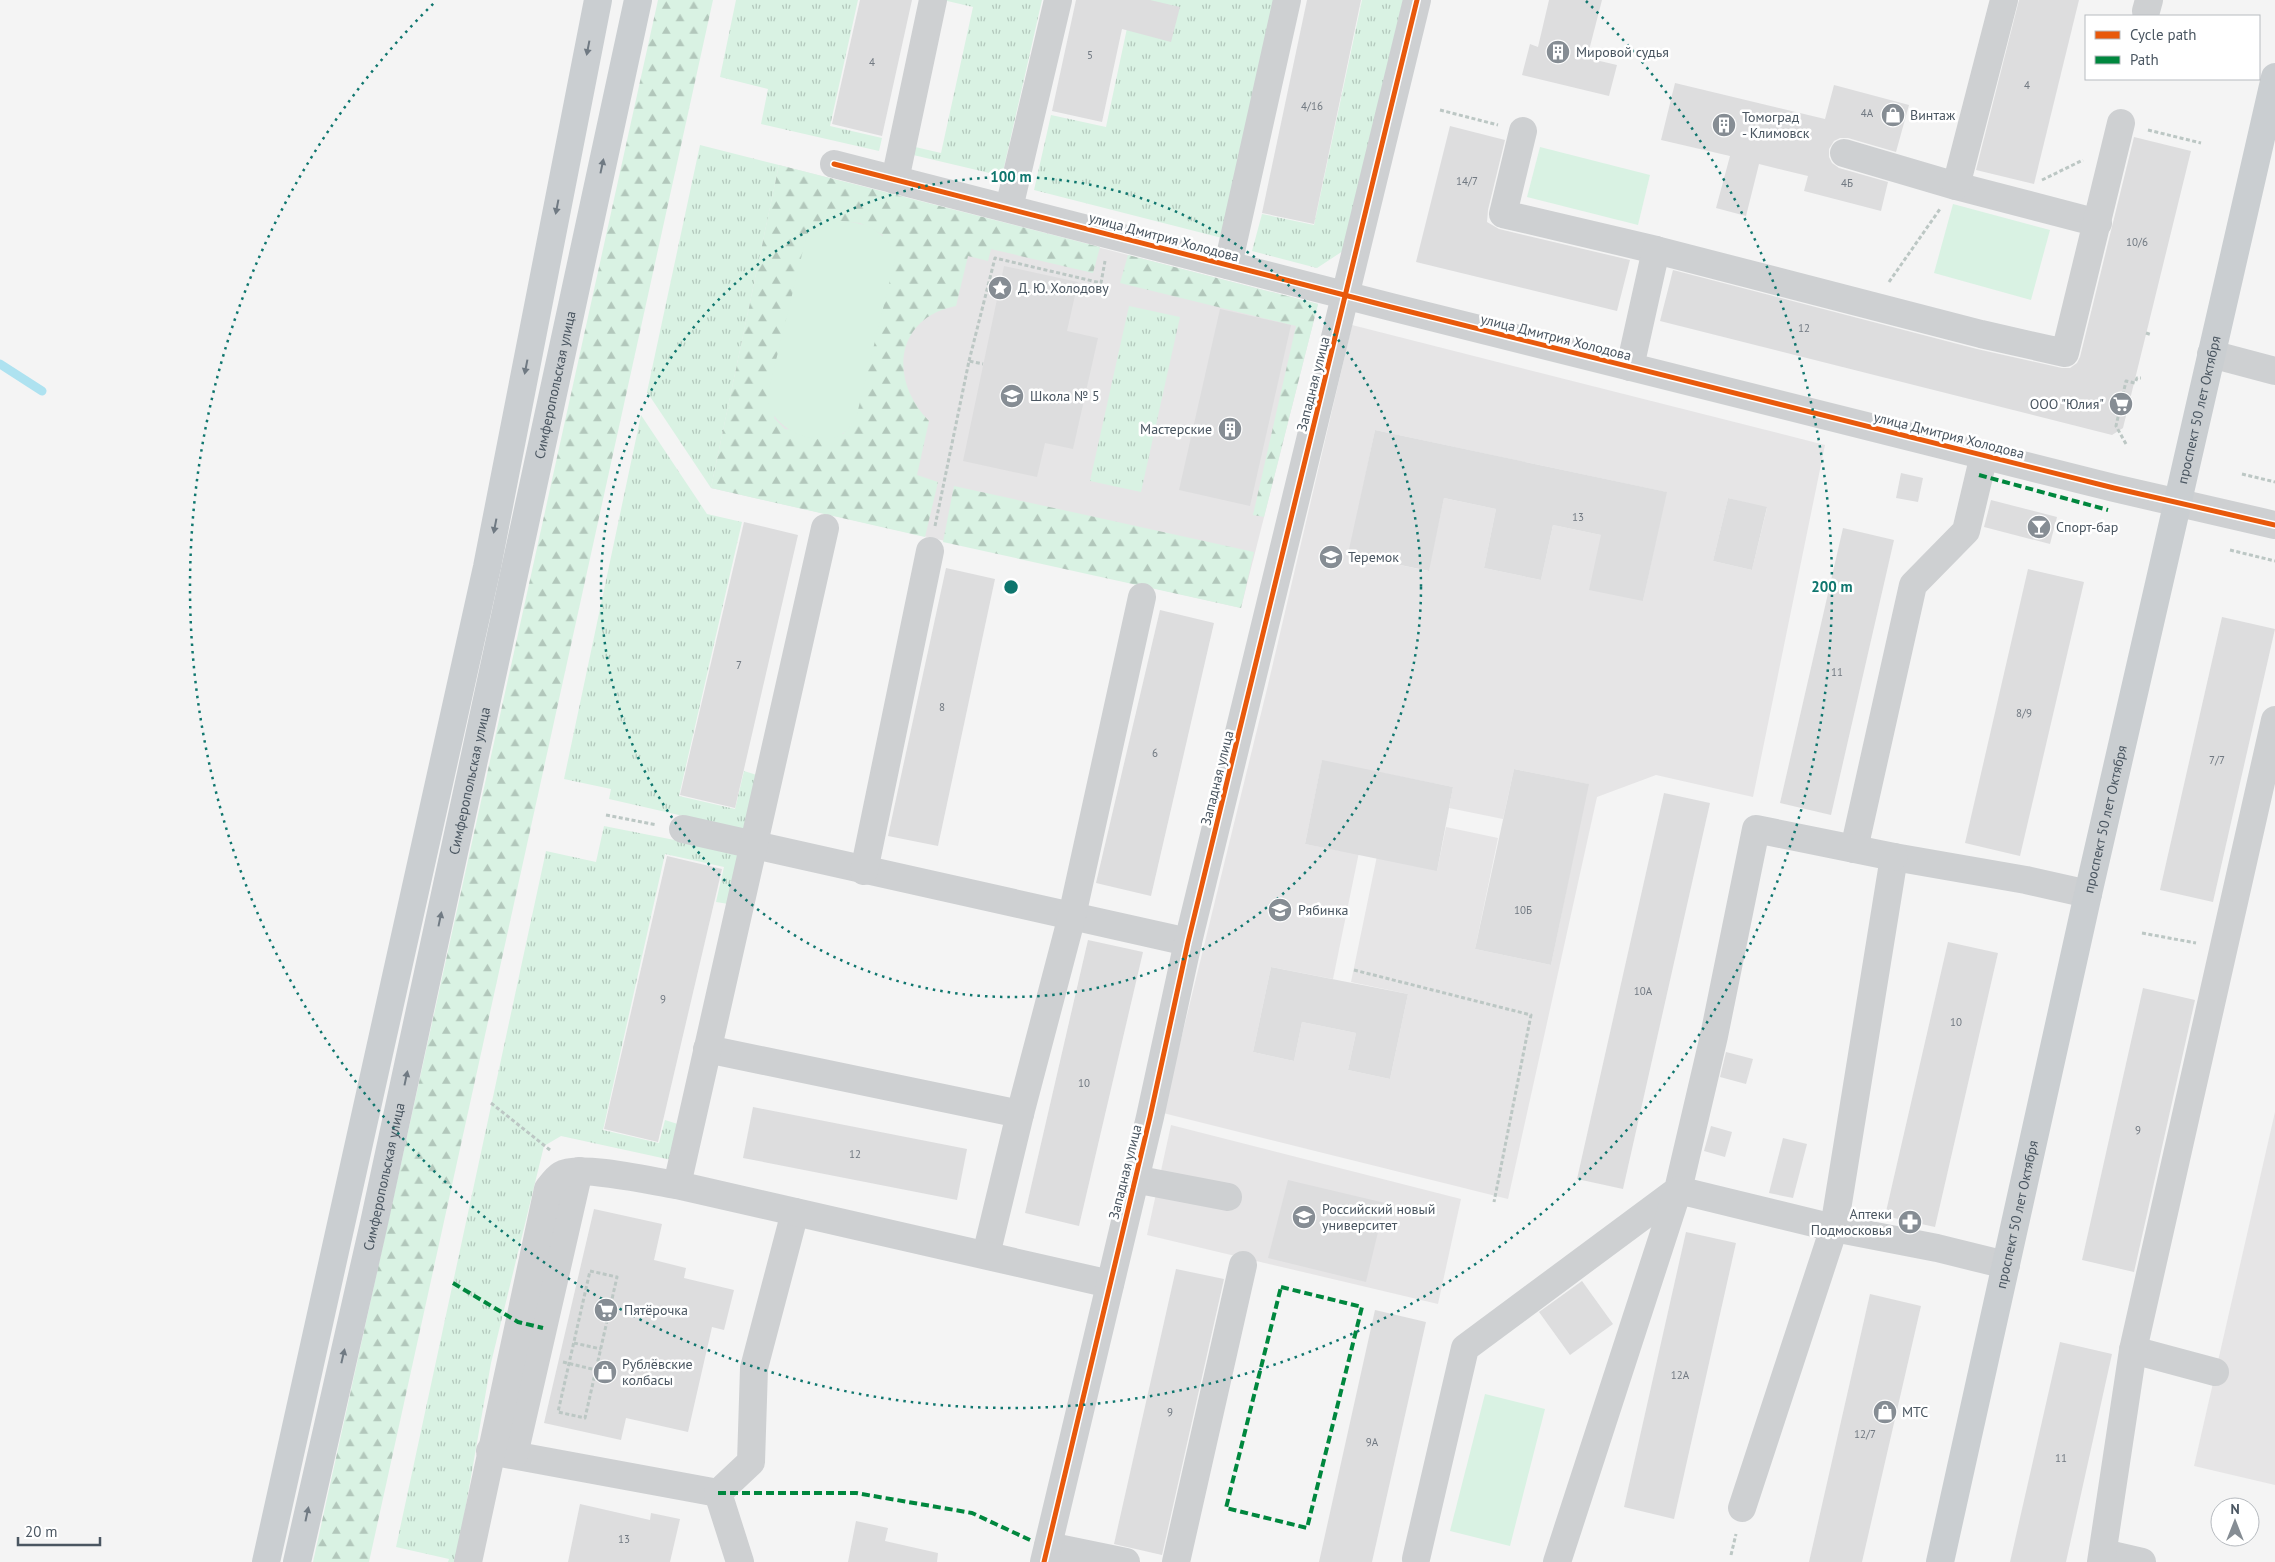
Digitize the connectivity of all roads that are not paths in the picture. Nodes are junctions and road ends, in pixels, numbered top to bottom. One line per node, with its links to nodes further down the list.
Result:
1 (598, 0): 59 (main road, one-way to 59)
2 (638, 0): 60 (main road, Симферопольская улица, one-way to 2)
3 (932, 0): 14 (street)
4 (1058, 0): 16 (street)
5 (1287, 0): 19 (street)
6 (1417, 0): 20 (street, Западная улица)
7 (2004, 0): 15 (street)
8 (2275, 77): 9 (main road, проспект 50 лет Октября)
9 (2270, 121): 21 (main road, проспект 50 лет Октября)
10 (1523, 131): 18 (street)
11 (2118, 134): 17 (street)
12 (1844, 153): 15 (street)
13 (834, 164): 14 (street, улица Дмитрия Холодова)
14 (895, 180): 16 (street, улица Дмитрия Холодова)
15 (1956, 186): 17 (street)
16 (1009, 208): 19 (street, улица Дмитрия Холодова)
17 (2098, 223): 18 (street)
18 (1656, 250): 22 (street)
19 (1228, 265): 20 (street, улица Дмитрия Холодова)
20 (1346, 295): 22 (street, улица Дмитрия Холодова); 38 (street, Западная улица)
21 (2211, 354): 23 (street); 25 (main road, проспект 50 лет Октября)
22 (1630, 367): 24 (street, улица Дмитрия Холодова)
23 (2275, 371)
24 (1984, 455): 25 (street, улица Дмитрия Холодова); 33 (street)
25 (2177, 502): 26 (street, улица Дмитрия Холодова); 36 (main road, проспект 50 лет Октября)
26 (2275, 525)
27 (826, 528): 32 (street)
28 (932, 541): 35 (street)
29 (1142, 597): 37 (street)
30 (2275, 720): 51 (street)
31 (683, 830): 32 (street)
32 (754, 846): 35 (street); 39 (street)
33 (1854, 849): 34 (street); 43 (street)
34 (1894, 857): 36 (street); 46 (street)
35 (864, 871): 37 (street)
36 (2088, 894): 49 (main road, проспект 50 лет Октября)
37 (1072, 916): 38 (street); 40 (street)
38 (1188, 942): 41 (street, Западная улица)
39 (707, 1049): 40 (street); 42 (street)
40 (1020, 1114): 47 (street)
41 (1134, 1179): 44 (street); 50 (street, Западная улица)
42 (677, 1186): 45 (street); 53 (street)
43 (1678, 1190): 46 (street); 58 (street); 65 (street)
44 (1228, 1197)
45 (795, 1212): 47 (street); 54 (street)
46 (1834, 1228): 49 (street); 55 (street)
47 (986, 1255): 50 (street)
48 (1243, 1265): 64 (street)
49 (2006, 1265): 66 (main road, проспект 50 лет Октября)
50 (1110, 1284): 56 (street, Западная улица)
51 (2133, 1350): 52 (street); 57 (street)
52 (2215, 1372)
53 (502, 1453): 54 (street); 61 (street)
54 (718, 1493): 62 (street)
55 (1742, 1508)
56 (1046, 1554): 63 (street)
57 (2102, 1558): 67 (street)
58 (1422, 1561)
59 (266, 1562)
60 (297, 1562)
61 (468, 1562)
62 (740, 1562)
63 (1126, 1562)
64 (1176, 1562)
65 (1557, 1562)
66 (1940, 1562)
67 (2142, 1562)

